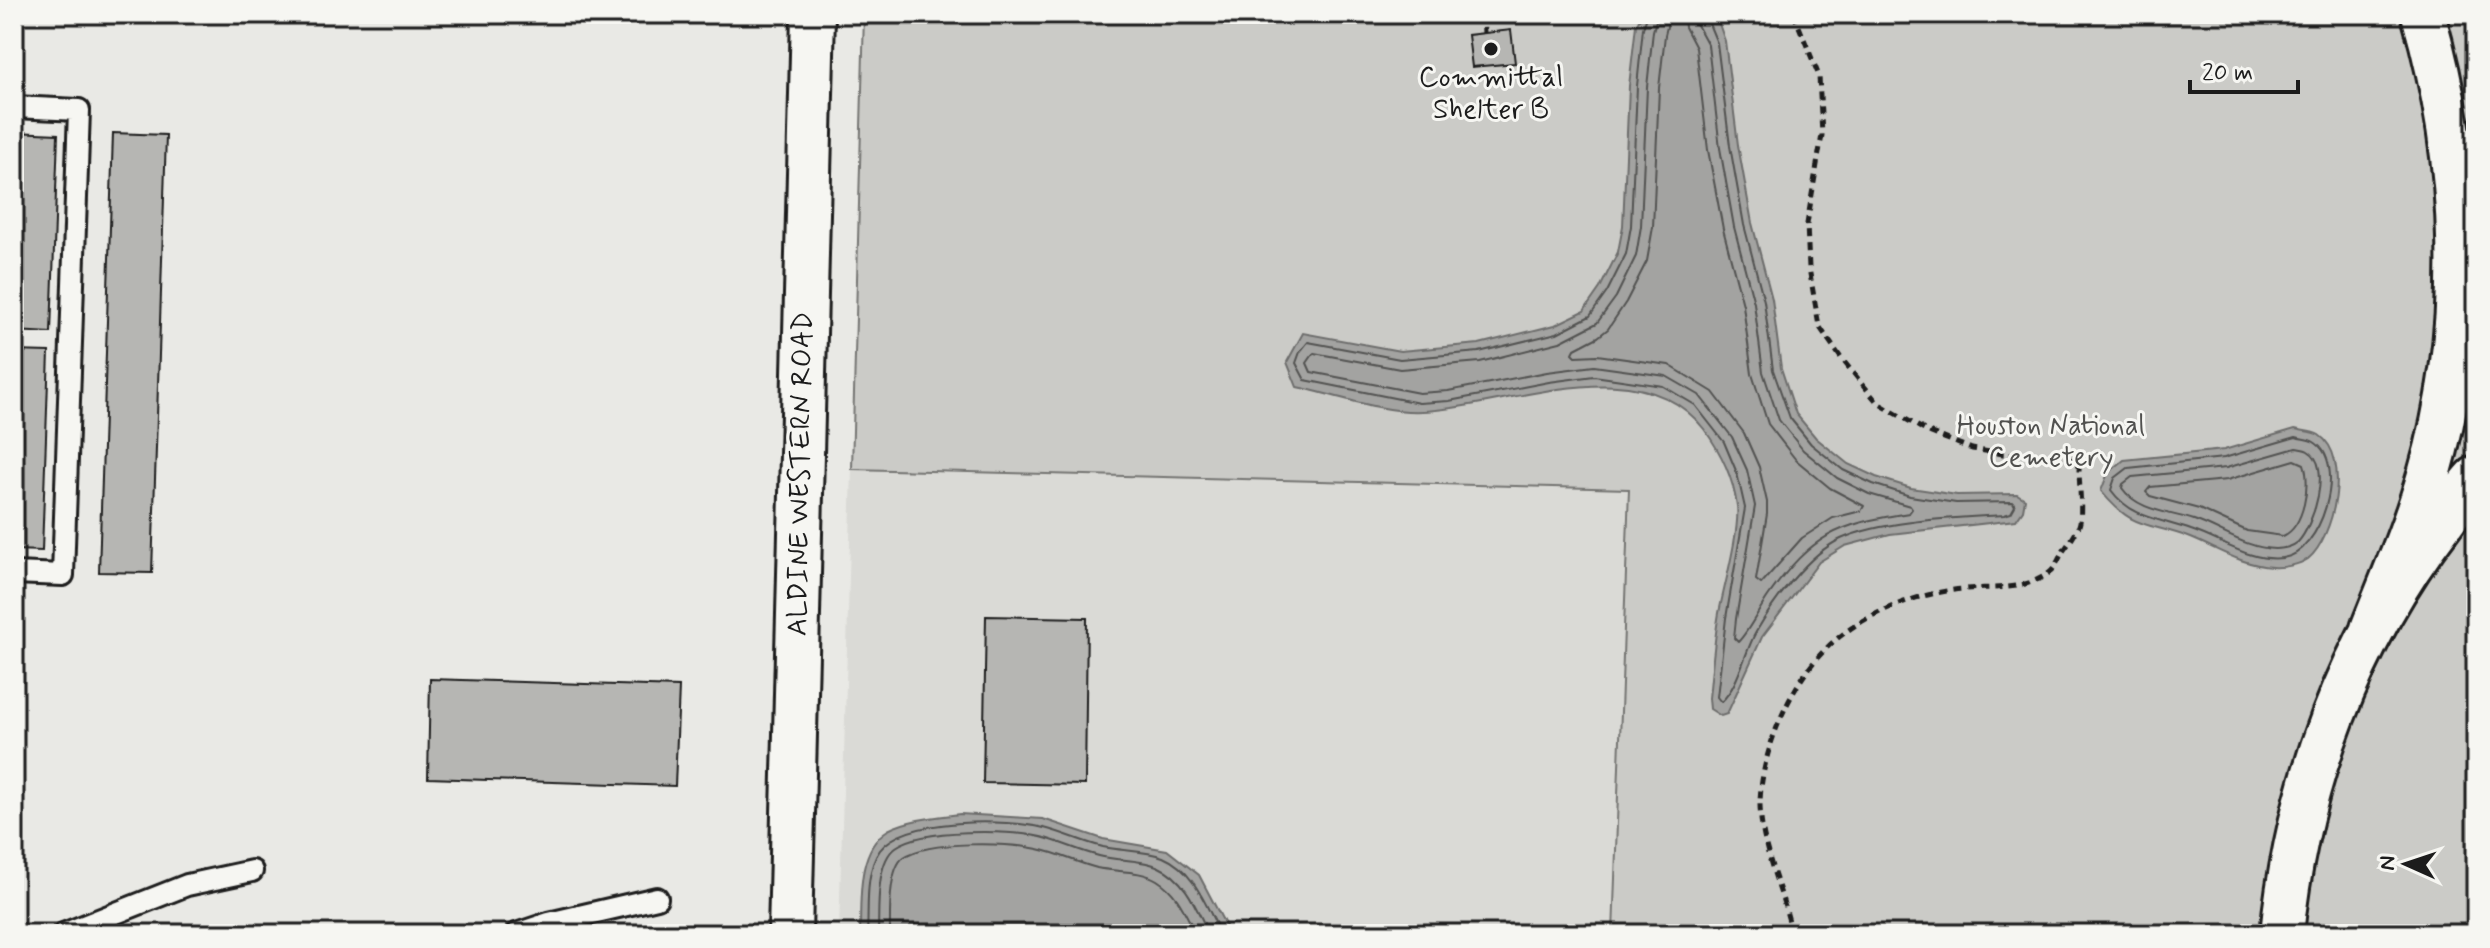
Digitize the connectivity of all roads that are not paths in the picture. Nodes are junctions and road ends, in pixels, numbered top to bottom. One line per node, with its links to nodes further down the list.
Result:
1 (813, 14): 11 (street, ALDINE WESTERN ROAD)
2 (2423, 14): 6 (street)
3 (14, 107): 5 (lane)
4 (2476, 478): 6 (street)
5 (14, 573)
6 (2372, 629): 12 (street)
7 (252, 871): 9 (lane)
8 (657, 898): 10 (lane)
9 (63, 934)
10 (516, 934)
11 (790, 934)
12 (2282, 934)

